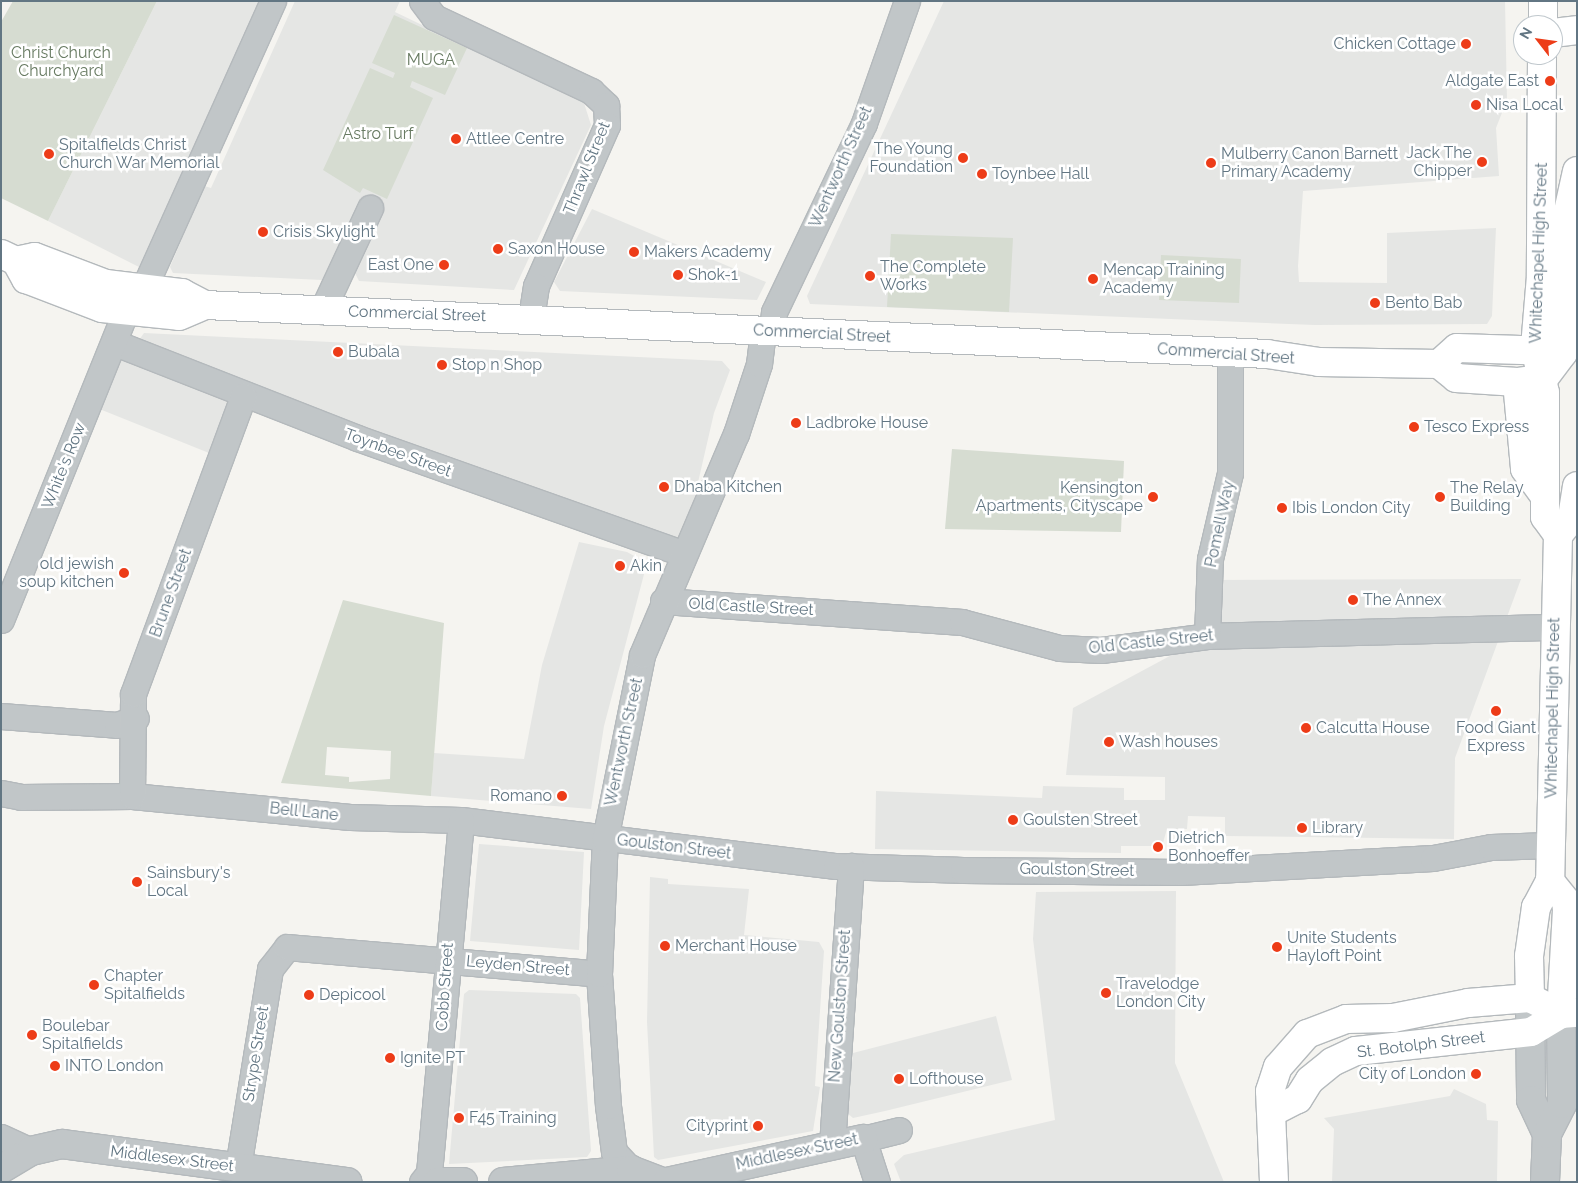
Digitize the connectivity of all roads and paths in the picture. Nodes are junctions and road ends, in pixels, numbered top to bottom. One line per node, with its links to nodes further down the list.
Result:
1 (273, 1): 14 (street)
2 (422, 1): 18 (street, Thrawl Street)
3 (907, 1): 19 (street, Wentworth Street)
4 (1543, 1): 5 (main road)
5 (1543, 15)
6 (1577, 30): 7 (main road)
7 (1563, 32)
8 (1577, 49): 9 (main road)
9 (1563, 51)
10 (1542, 65): 21 (main road, Whitechapel High Street)
11 (1577, 171): 23 (main road)
12 (370, 208): 17 (street)
13 (9, 258): 14 (main road, Commercial Street); 16 (main road, Commercial Street)
14 (143, 290): 15 (main road, Commercial Street)
15 (205, 305): 16 (main road, Commercial Street); 17 (main road, Commercial Street)
16 (126, 311): 20 (street, White's Row)
17 (322, 311): 18 (main road, Commercial Street)
18 (531, 319): 19 (main road, Commercial Street)
19 (768, 331): 22 (main road, Commercial Street); 29 (street, Wentworth Street)
20 (115, 343): 26 (street, Toynbee Street); 31 (street, White's Row)
21 (1535, 347): 23 (main road); 24 (main road); 25 (main road, Whitechapel High Street)
22 (1230, 353): 24 (main road, Commercial Street); 33 (street, Pomell Way)
23 (1570, 354): 25 (main road)
24 (1439, 364): 25 (main road)
25 (1530, 380): 28 (main road, Whitechapel High Street)
26 (243, 396): 29 (street, Toynbee Street); 35 (street, Brune Street)
27 (1577, 486): 28 (main road)
28 (1558, 535): 32 (main road, Whitechapel High Street)
29 (684, 554): 30 (street, Wentworth Street)
30 (663, 601): 33 (street, Old Castle Street); 39 (street, Wentworth Street)
31 (1, 620)
32 (1554, 627): 33 (street, Old Castle Street); 40 (main road, Whitechapel High Street)
33 (1207, 636)
34 (1, 716): 35 (street)
35 (136, 718): 37 (street, Brune Street)
36 (1, 793): 37 (street, Bell Lane)
37 (132, 796): 38 (street, Bell Lane)
38 (461, 820): 39 (street, Bell Lane); 44 (street, Cobb Street)
39 (605, 839): 41 (street, Goulston Street); 45 (street, Wentworth Street)
40 (1550, 845): 41 (street, Goulston Street); 42 (main road, Whitechapel High Street)
41 (851, 866): 54 (street, New Goulston Street)
42 (1550, 881): 46 (main road, Whitechapel High Street); 47 (main road)
43 (287, 947): 44 (street, Leyden Street); 56 (street, Strype Street)
44 (449, 960): 45 (street, Leyden Street); 60 (street, Cobb Street)
45 (599, 974): 58 (street, Wentworth Street)
46 (1530, 998): 47 (main road); 48 (street); 49 (main road, St. Botolph Street)
47 (1569, 1014): 48 (main road); 51 (street)
48 (1531, 1032): 49 (main road, St. Botolph Street); 51 (street)
49 (1272, 1112): 67 (main road, St. Botolph Street)
50 (899, 1130): 53 (street, Middlesex Street)
51 (1547, 1134): 68 (street)
52 (1, 1137): 55 (street)
53 (863, 1139): 54 (street, Middlesex Street); 66 (street)
54 (832, 1145): 65 (street, Middlesex Street)
55 (31, 1151): 56 (street, Middlesex Street); 57 (street, Middlesex Street)
56 (238, 1167): 59 (street, Middlesex Street)
57 (1, 1169)
58 (630, 1170): 63 (street); 64 (street)
59 (347, 1182)
60 (422, 1182)
61 (438, 1182): 62 (street)
62 (463, 1182)
63 (502, 1182)
64 (662, 1182)
65 (667, 1182)
66 (877, 1182)
67 (1274, 1182)
68 (1545, 1182)

